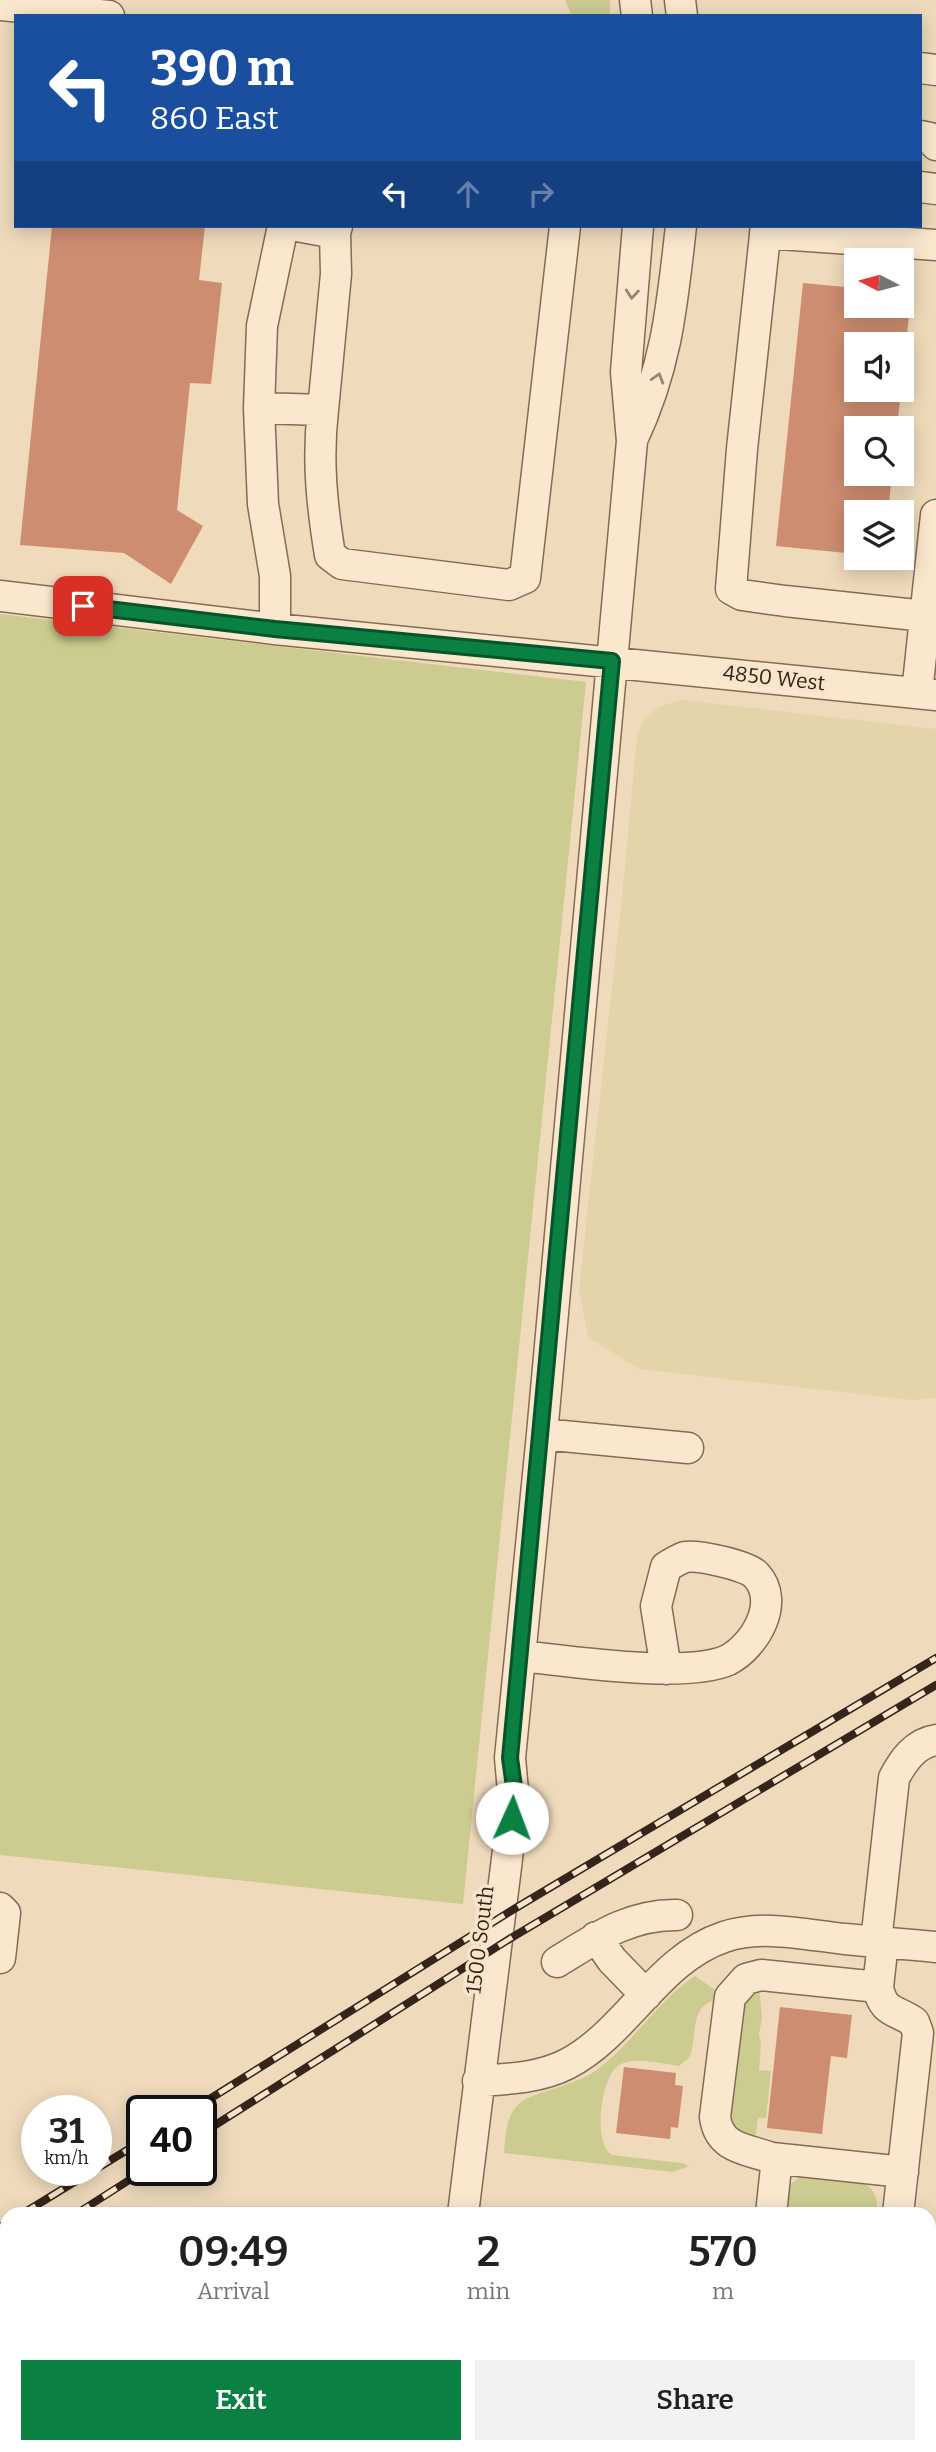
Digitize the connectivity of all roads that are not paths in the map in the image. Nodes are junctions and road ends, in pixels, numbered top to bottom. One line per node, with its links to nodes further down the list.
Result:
1 (0, 5): 2 (street)
2 (89, 14)
3 (283, 228): 11 (street)
4 (316, 228): 9 (street)
5 (565, 228): 12 (street)
6 (638, 228): 13 (street, one-way to 13)
7 (681, 228): 13 (street, one-way to 7)
8 (766, 229): 10 (street); 16 (street)
9 (336, 230): 12 (street)
10 (936, 245)
11 (259, 408): 12 (street); 17 (street)
12 (323, 410)
13 (632, 441): 18 (street, 1500 South)
14 (936, 515): 16 (street)
15 (0, 596): 17 (street, 4850 West)
16 (925, 616): 19 (street)
17 (275, 629): 18 (street, 4850 West)
18 (612, 661): 19 (street, 4850 West); 20 (street, 1500 South)
19 (926, 694)
20 (542, 1434): 21 (street); 22 (street, 1500 South)
21 (688, 1448)
22 (521, 1656): 23 (street); 34 (street, 1500 South)
23 (666, 1669)
24 (936, 1740): 28 (street)
25 (0, 1908): 30 (street)
26 (677, 1915): 27 (street)
27 (597, 1937): 31 (street); 33 (street)
28 (880, 1942): 29 (street); 32 (street); 33 (street)
29 (936, 1947)
30 (0, 1958)
31 (557, 1962)
32 (878, 1987): 35 (street); 36 (street)
33 (646, 1995): 34 (street)
34 (478, 2081): 37 (street, 1500 South)
35 (772, 2158): 36 (street); 38 (street)
36 (903, 2172): 39 (street)
37 (464, 2207)
38 (772, 2207)
39 (899, 2207)

